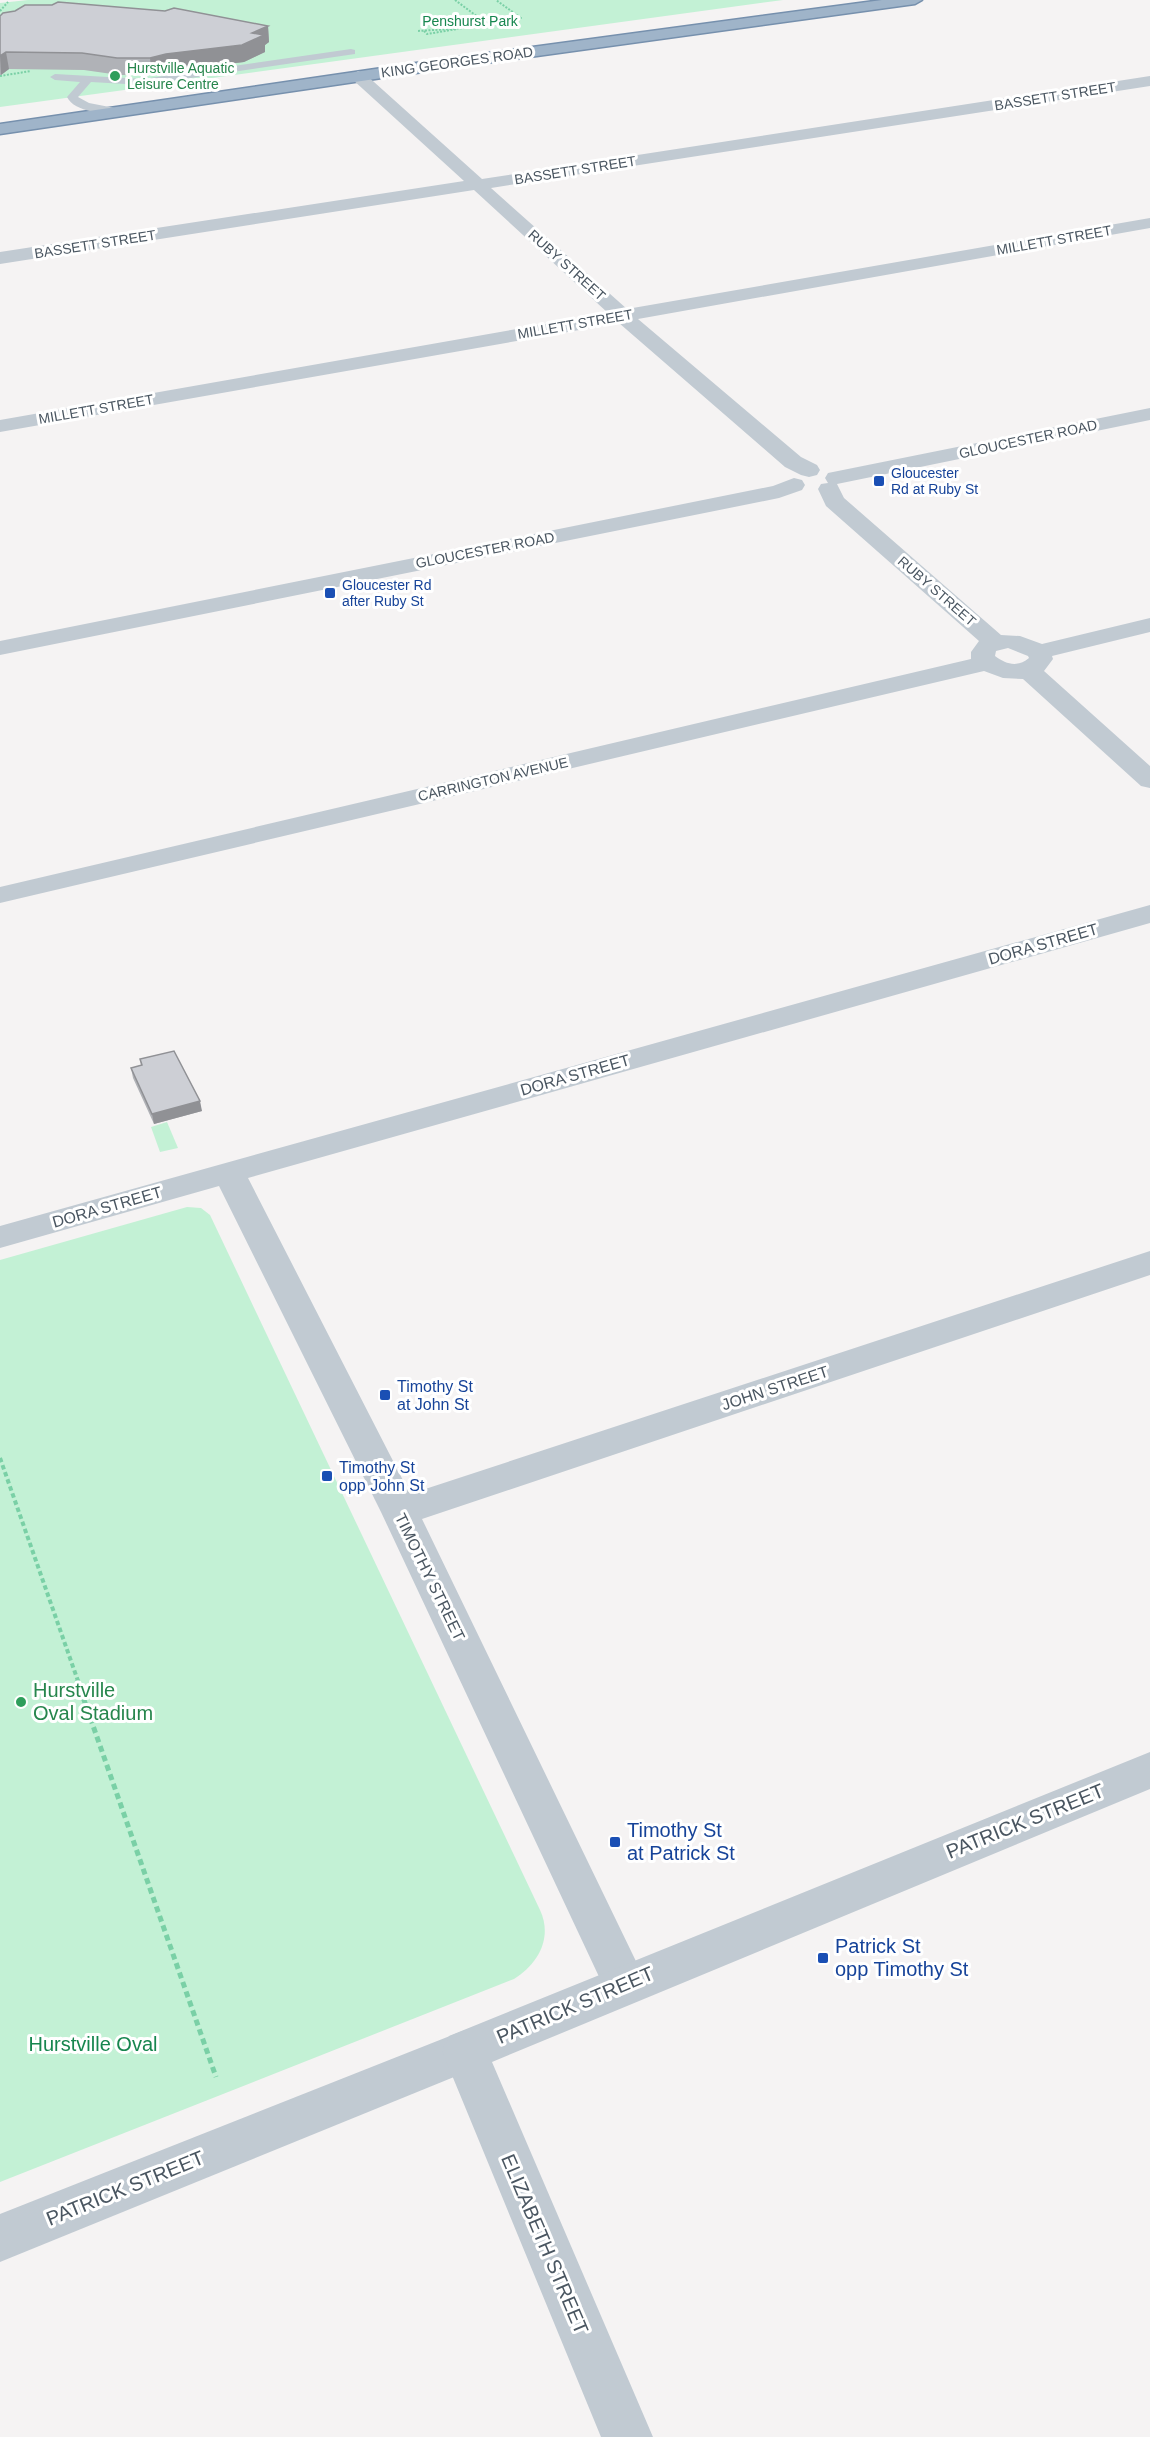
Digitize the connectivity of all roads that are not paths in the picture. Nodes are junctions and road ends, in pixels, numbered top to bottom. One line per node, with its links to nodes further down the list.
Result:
1 (840, 0): 8 (highway, KING GEORGES ROAD)
2 (915, 0): 4 (highway, KING GEORGES ROAD)
3 (351, 52): 6 (lane)
4 (358, 76): 9 (highway, KING GEORGES ROAD); 12 (street, RUBY STREET)
5 (55, 77): 6 (lane)
6 (87, 80): 8 (lane)
7 (1150, 81): 12 (street, BASSETT STREET)
8 (78, 104): 9 (lane); 10 (highway, KING GEORGES ROAD)
9 (121, 112): 11 (highway, KING GEORGES ROAD)
10 (0, 116)
11 (0, 129)
12 (479, 185): 14 (street, BASSETT STREET); 15 (street, RUBY STREET)
13 (1150, 223): 15 (street, MILLETT STREET)
14 (0, 258)
15 (623, 315): 17 (street, MILLETT STREET); 18 (street, RUBY STREET)
16 (1150, 414): 19 (street, GLOUCESTER ROAD)
17 (0, 426)
18 (801, 478): 19 (street, GLOUCESTER ROAD); 21 (street, GLOUCESTER ROAD)
19 (832, 484): 22 (street, RUBY STREET)
20 (1150, 625): 23 (street)
21 (0, 648)
22 (991, 653): 23 (street, CARRINGTON AVENUE); 25 (street, CARRINGTON AVENUE)
23 (1033, 661): 24 (street)
24 (1150, 780)
25 (0, 895)
26 (1150, 914): 27 (street, DORA STREET)
27 (229, 1173): 28 (street, DORA STREET); 30 (street, TIMOTHY STREET)
28 (0, 1237)
29 (1150, 1263): 30 (street, JOHN STREET)
30 (400, 1512): 32 (street, TIMOTHY STREET)
31 (1150, 1770): 32 (street, PATRICK STREET)
32 (626, 1984): 33 (street, PATRICK STREET)
33 (465, 2051): 34 (street, PATRICK STREET); 35 (street, ELIZABETH STREET)
34 (0, 2238)
35 (627, 2437)

